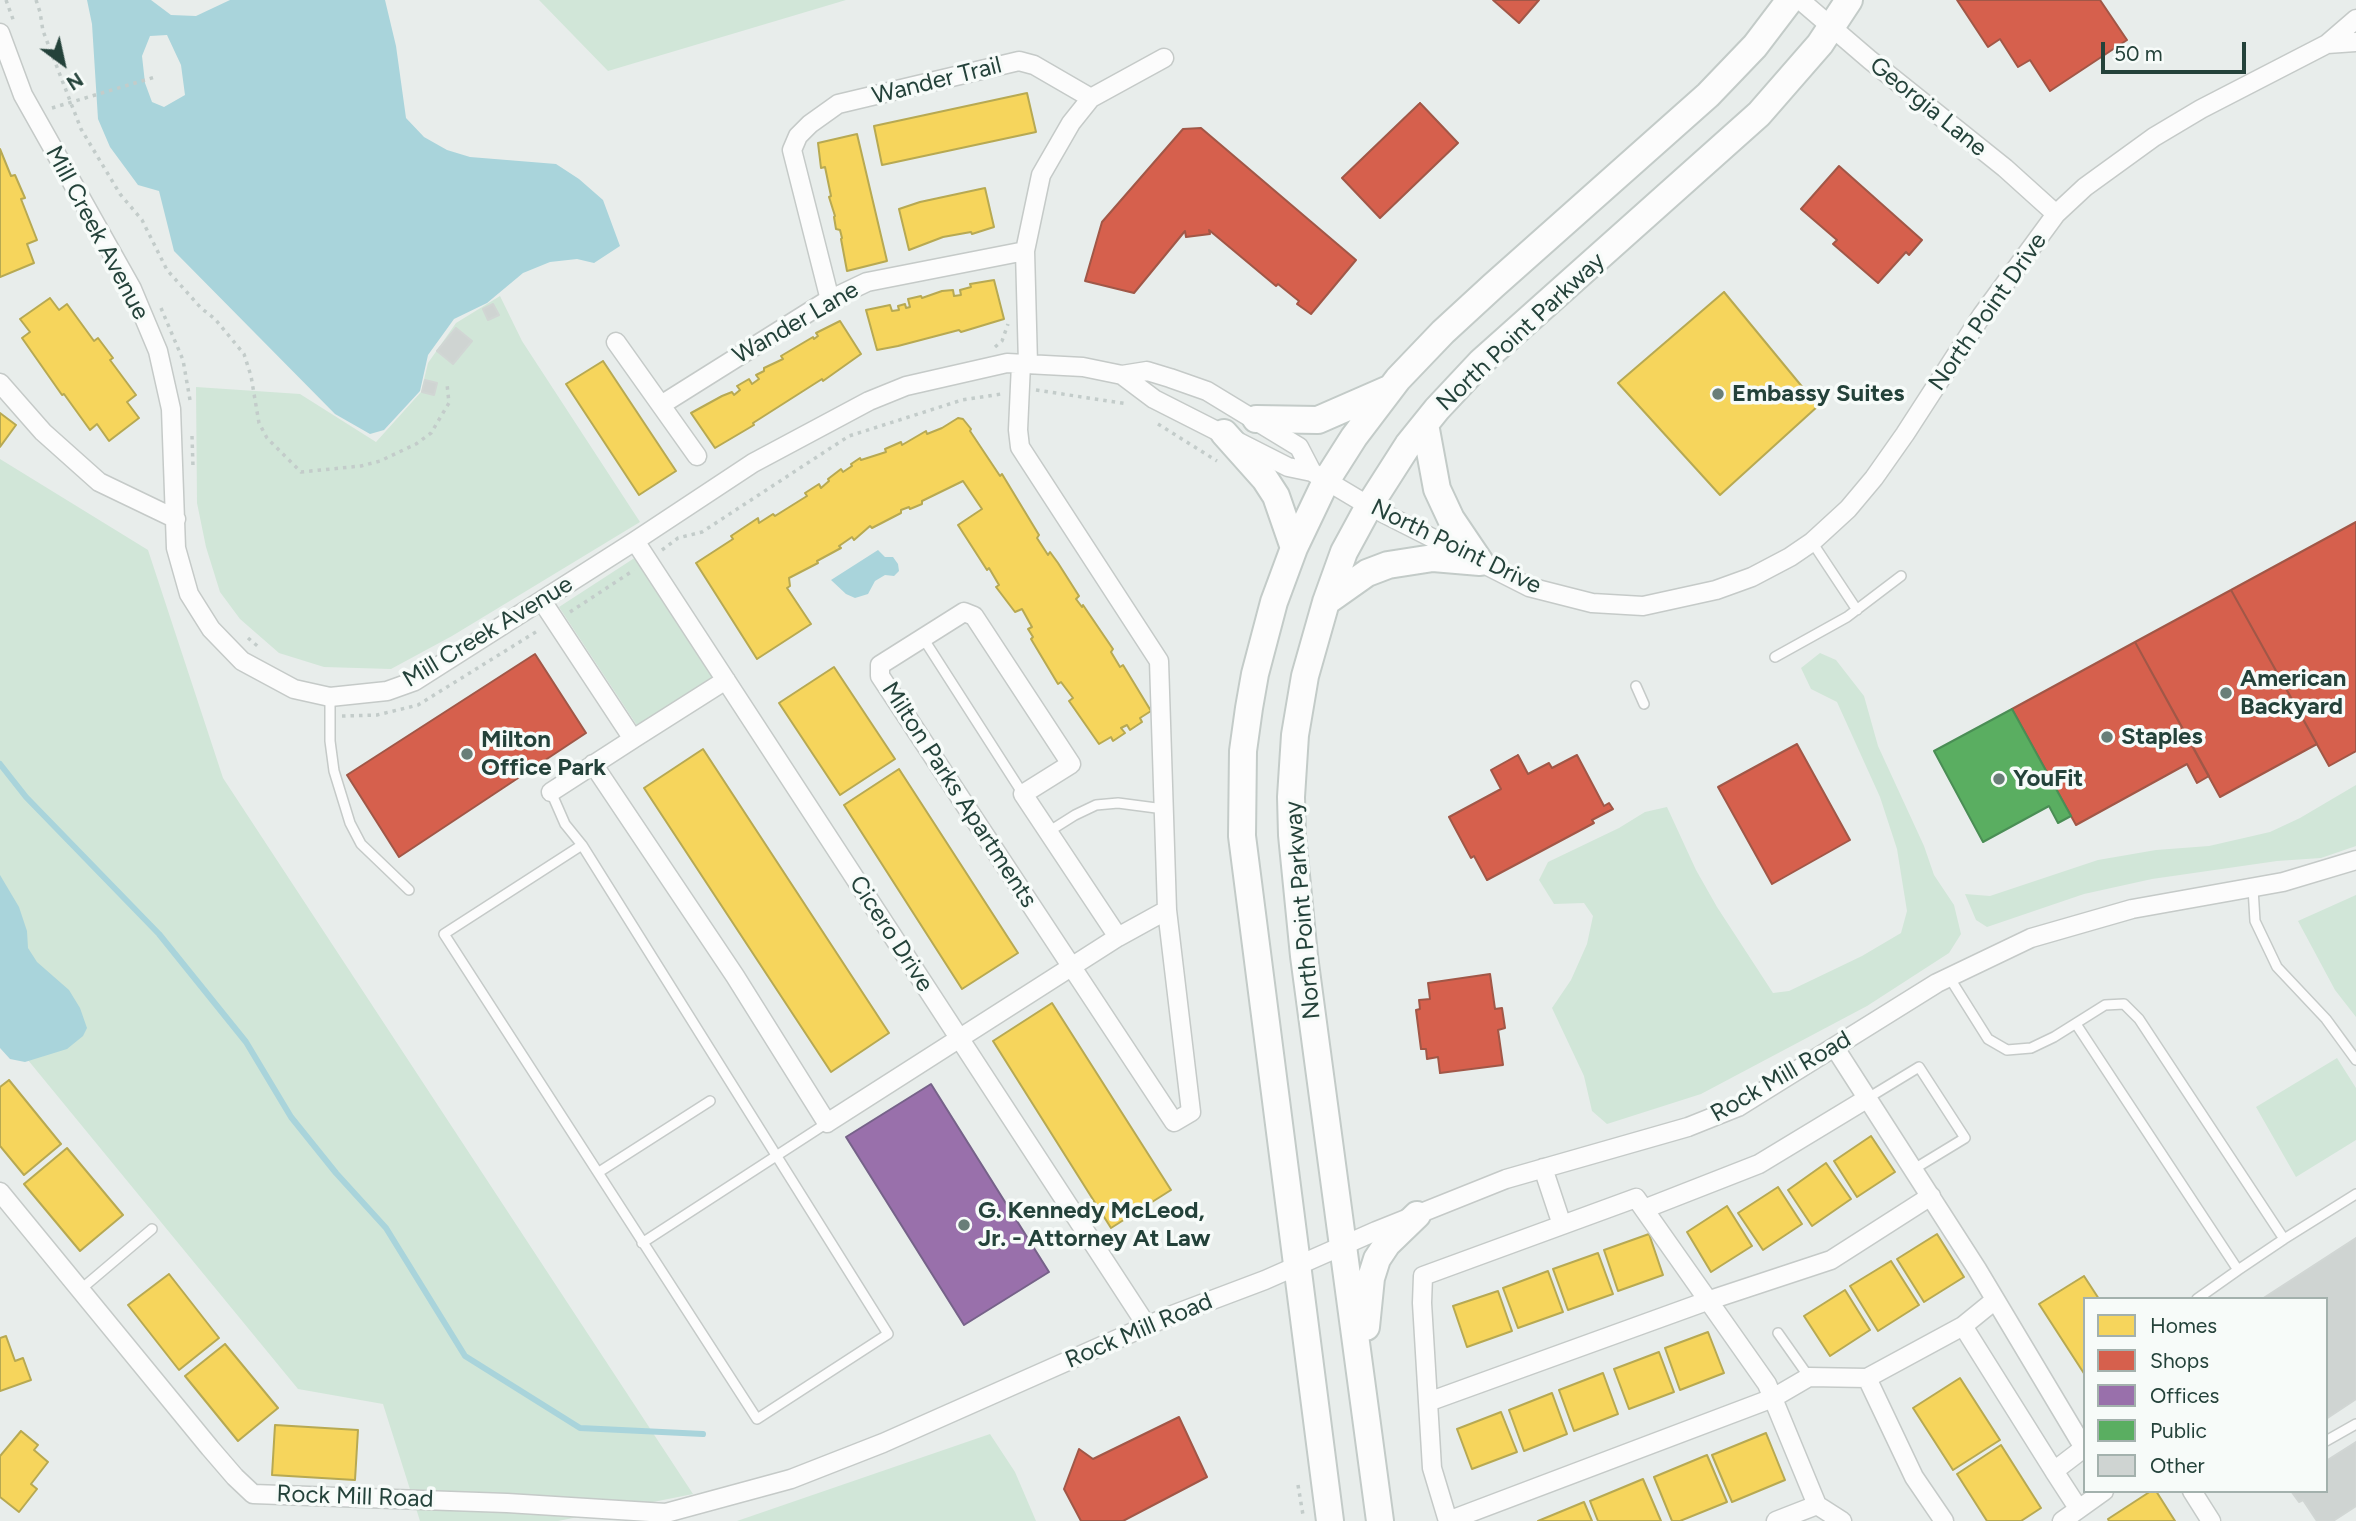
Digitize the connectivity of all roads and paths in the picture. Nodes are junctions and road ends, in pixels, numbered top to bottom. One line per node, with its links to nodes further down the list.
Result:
1 (6, 0): 8 (path)
2 (36, 0): 15 (path)
3 (1790, 0): 27 (street, North Point Parkway)
4 (1800, 0): 7 (street, Georgia Lane)
5 (1849, 0): 7 (street, North Point Parkway)
6 (2356, 19): 10 (street, North Point Drive)
7 (1832, 27): 16 (street, Georgia Lane); 34 (street, North Point Parkway)
8 (7, 28): 42 (street, Mill Creek Avenue)
9 (2356, 42): 10 (street, North Point Drive)
10 (2327, 44): 16 (street, North Point Drive)
11 (1164, 58): 13 (street)
12 (155, 77): 15 (path)
13 (1091, 98): 17 (street); 18 (street, Wander Trail)
14 (45, 100): 15 (path)
15 (70, 102): 26 (path)
16 (2056, 214): 44 (street, North Point Drive)
17 (1025, 251): 18 (street, Wander Lane); 23 (street)
18 (830, 300): 30 (street, Wander Lane)
19 (160, 305): 29 (path)
20 (1009, 318): 22 (path)
21 (616, 342): 30 (street)
22 (993, 349)
23 (1024, 364): 24 (street, Mill Creek Avenue); 28 (street, Milton Parks Apartments); 43 (street, Mill Creek Avenue)
24 (1122, 375): 33 (street, Mill Creek Avenue); 36 (street, Mill Creek Avenue)
25 (0, 383): 42 (street)
26 (447, 384)
27 (1390, 388): 33 (street); 40 (street, North Point Parkway)
28 (1019, 391): 31 (path); 46 (path); 66 (street, Milton Parks Apartments)
29 (190, 401)
30 (661, 405): 37 (street)
31 (1137, 410)
32 (1148, 417): 38 (path)
33 (1256, 419): 40 (street, Mill Creek Avenue)
34 (1425, 424): 41 (street, North Point Parkway); 47 (street)
35 (192, 429): 39 (path)
36 (1224, 433): 40 (street, Mill Creek Avenue); 45 (street)
37 (697, 456)
38 (1226, 467)
39 (193, 469)
40 (1319, 476): 41 (street, North Point Drive); 45 (street, North Point Parkway)
41 (1369, 506): 47 (street, North Point Drive); 50 (street, North Point Parkway)
42 (176, 519): 59 (street, Mill Creek Avenue)
43 (635, 541): 46 (street, Cicero Drive); 49 (street, Mill Creek Avenue)
44 (1812, 542): 47 (street, North Point Drive); 51 (lane)
45 (1294, 548): 97 (street, North Point Parkway)
46 (648, 561): 52 (path); 57 (street, Cicero Drive)
47 (1480, 562): 50 (street)
48 (1901, 576): 51 (lane)
49 (542, 600): 52 (street); 59 (street, Mill Creek Avenue)
50 (1326, 602): 96 (street, North Point Parkway)
51 (1857, 610): 56 (lane)
52 (555, 620): 61 (path); 62 (street)
53 (241, 632): 55 (path)
54 (923, 638): 65 (lane); 65 (street, Milton Parks Apartments); 74 (street, Milton Parks Apartments)
55 (269, 655)
56 (1775, 657)
57 (726, 680): 62 (street); 77 (street, Cicero Drive)
58 (1636, 686): 60 (lane)
59 (330, 697): 61 (lane)
60 (1644, 704)
61 (330, 716): 71 (lane)
62 (633, 739): 63 (street)
63 (593, 764): 64 (street); 82 (street)
64 (551, 792): 68 (lane)
65 (1023, 794): 67 (street)
66 (1164, 809): 67 (lane); 72 (street, Milton Parks Apartments)
67 (1048, 832): 73 (street)
68 (582, 845): 83 (lane); 86 (lane)
69 (2356, 860): 70 (street, Rock Mill Road)
70 (2253, 888): 75 (street, Rock Mill Road); 79 (lane)
71 (409, 890)
72 (1167, 910): 73 (street); 74 (street, Milton Parks Apartments)
73 (1118, 937): 74 (street)
74 (1072, 967): 77 (street)
75 (1949, 977): 76 (lane); 78 (street, Rock Mill Road)
76 (2076, 1024): 94 (lane); 98 (lane)
77 (959, 1039): 82 (street); 103 (street, Cicero Drive)
78 (1835, 1048): 80 (street); 84 (street, Rock Mill Road)
79 (2356, 1060)
80 (1868, 1098): 85 (street); 85 (lane); 90 (street)
81 (710, 1101): 86 (lane)
82 (827, 1123): 83 (lane)
83 (776, 1154): 95 (lane); 95 (lane)
84 (1543, 1168): 91 (street, Rock Mill Road); 92 (street)
85 (1914, 1169): 89 (street)
86 (599, 1172): 95 (lane)
87 (0, 1192): 99 (street, Rock Mill Road)
88 (2356, 1194): 94 (lane)
89 (1931, 1196): 101 (street); 102 (street)
90 (1644, 1209): 92 (street); 102 (street)
91 (1417, 1215): 96 (street, Rock Mill Road); 106 (street)
92 (1562, 1225): 110 (street)
93 (152, 1229): 99 (lane)
94 (2284, 1239): 98 (lane)
95 (642, 1242)
96 (1345, 1246): 97 (street, Rock Mill Road); 106 (street, North Point Parkway)
97 (1296, 1267): 103 (street, Rock Mill Road); 123 (street, North Point Parkway)
98 (2238, 1270): 100 (lane)
99 (80, 1290): 122 (street, Rock Mill Road)
100 (2200, 1297)
101 (1995, 1300): 104 (street); 113 (street)
102 (1707, 1301): 109 (street); 110 (street)
103 (1147, 1326): 122 (street, Rock Mill Road)
104 (1964, 1326): 108 (street); 115 (street)
105 (1778, 1333): 107 (lane)
106 (1361, 1371): 124 (street, North Point Parkway)
107 (1809, 1377): 108 (street); 109 (street)
108 (1867, 1378): 128 (street)
109 (1773, 1398): 119 (street); 125 (street)
110 (1428, 1402): 125 (street)
111 (2356, 1424): 112 (lane)
112 (2328, 1440)
113 (2083, 1446)
114 (2083, 1449): 115 (street)
115 (2054, 1471): 120 (street)
116 (1298, 1485): 121 (path)
117 (2101, 1493): 120 (street)
118 (2193, 1493): 130 (street)
119 (1817, 1505): 126 (street); 127 (street)
120 (2078, 1508): 129 (street)
121 (1303, 1515)
122 (667, 1517)
123 (1330, 1521)
124 (1380, 1521)
125 (1448, 1521)
126 (1776, 1521)
127 (1842, 1521)
128 (1944, 1521)
129 (2062, 1521)
130 (2211, 1521)

